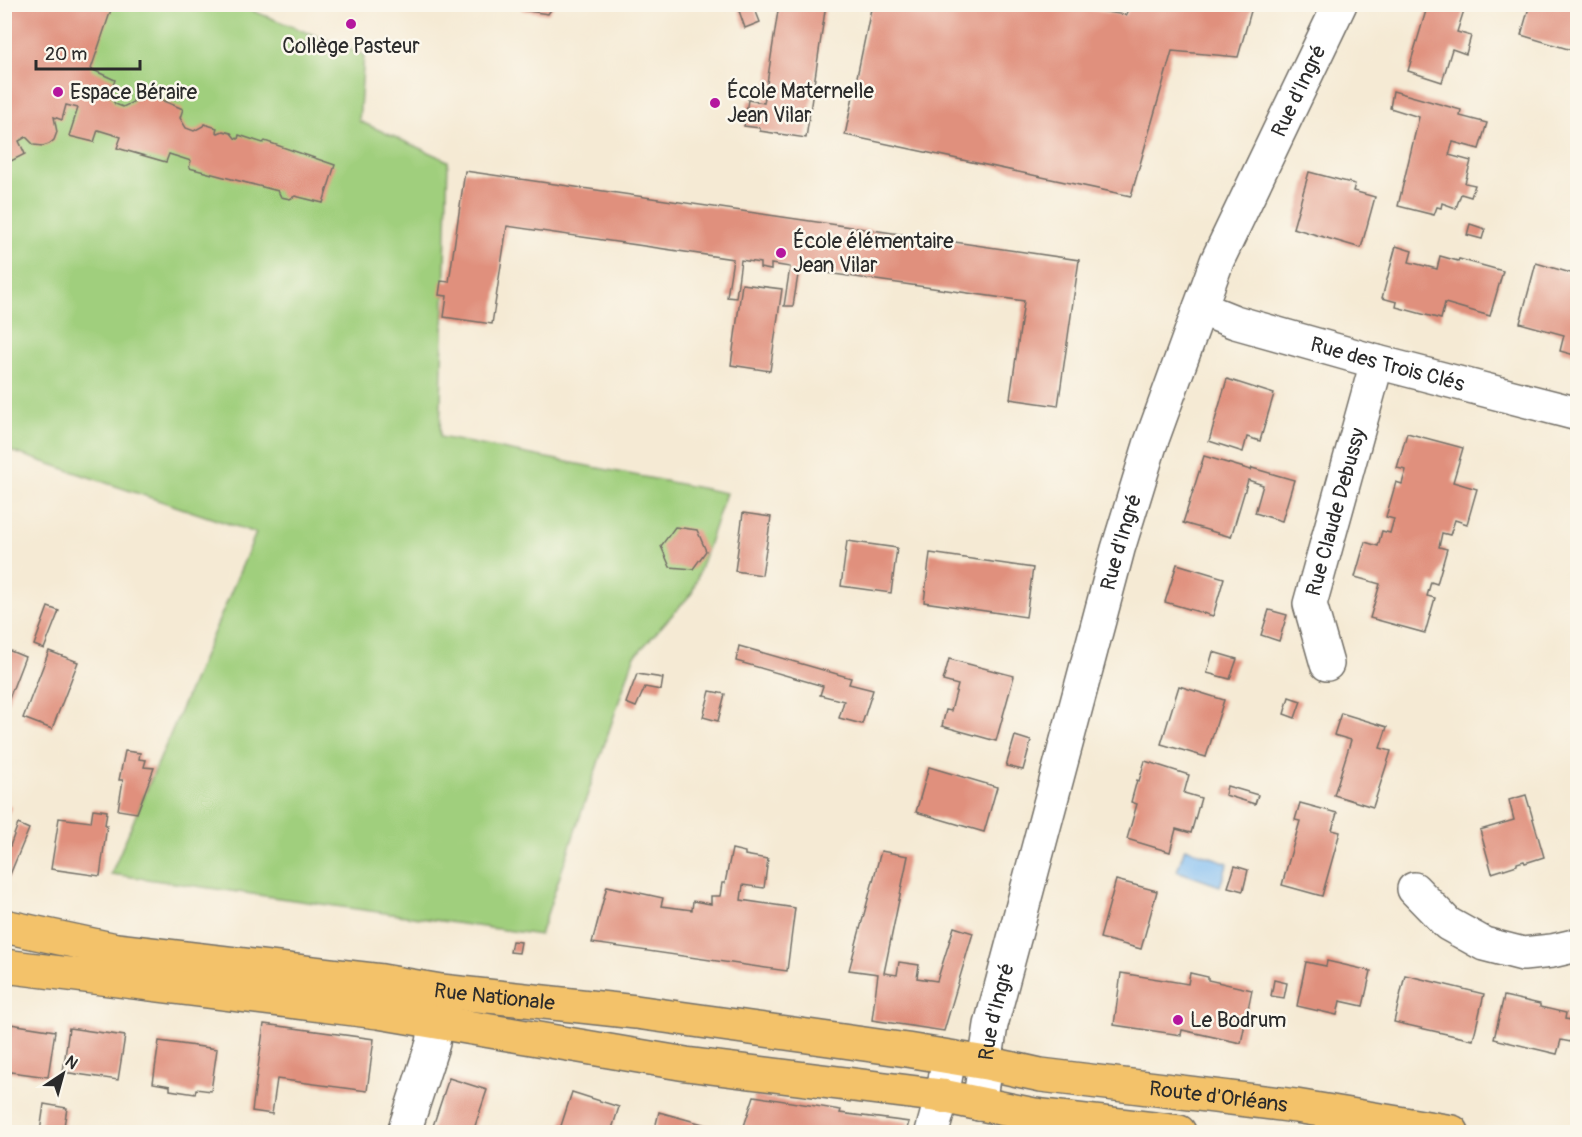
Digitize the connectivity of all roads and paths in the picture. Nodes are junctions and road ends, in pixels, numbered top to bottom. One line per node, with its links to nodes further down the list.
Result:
1 (1340, 4): 2 (street, Rue d'Ingré)
2 (1200, 308): 3 (street, Rue des Trois Clés); 12 (street, Rue d'Ingré)
3 (1377, 362): 4 (street, Rue des Trois Clés); 5 (street, Rue Claude Debussy)
4 (1578, 414)
5 (1327, 664)
6 (1414, 888): 8 (street)
7 (4, 926): 10 (main road, Rue Nationale)
8 (1578, 945)
9 (4, 966): 10 (main road, Rue Nationale)
10 (439, 1007): 11 (main road, Rue Nationale); 13 (main road, Rue Nationale); 15 (street)
11 (950, 1058): 12 (main road, Rue Nationale); 13 (street)
12 (986, 1063): 14 (street, Rue d'Ingré); 18 (main road, Route d'Orléans)
13 (942, 1096): 14 (main road, Rue Nationale); 16 (street)
14 (979, 1104): 17 (main road, Route d'Orléans)
15 (404, 1132)
16 (932, 1132)
17 (1179, 1132)
18 (1452, 1132)

